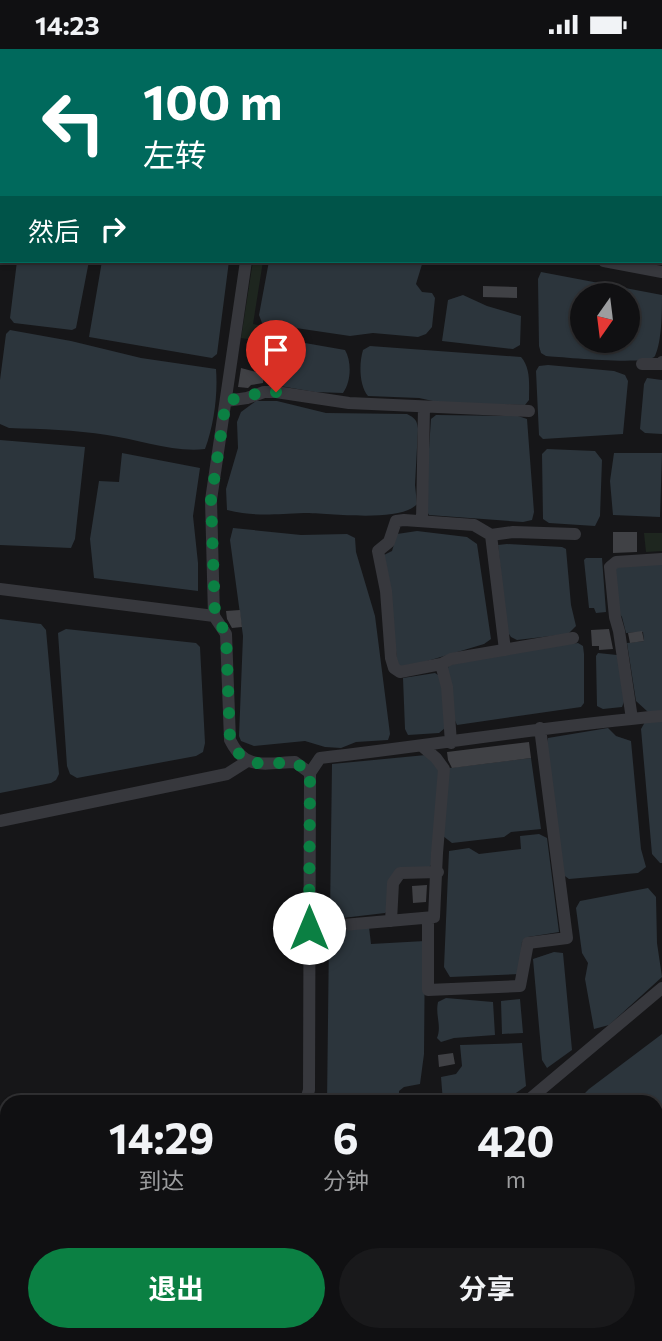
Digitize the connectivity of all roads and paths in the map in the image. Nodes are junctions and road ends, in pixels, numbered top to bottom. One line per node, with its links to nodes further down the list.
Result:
1 (246, 263): 6 (street)
2 (615, 263): 3 (street)
3 (662, 272)
4 (662, 362): 5 (street)
5 (642, 364)
6 (226, 401): 7 (street); 14 (street)
7 (424, 407): 8 (street); 9 (street)
8 (529, 411)
9 (422, 521): 10 (street); 17 (street)
10 (491, 534): 11 (street); 16 (street)
11 (575, 534)
12 (662, 559): 19 (street)
13 (0, 589): 14 (street)
14 (215, 615): 23 (street)
15 (573, 638): 16 (street)
16 (505, 650): 17 (street)
17 (442, 664): 21 (street)
18 (662, 716): 19 (street)
19 (632, 719): 20 (street)
20 (540, 728): 21 (street); 27 (street)
21 (451, 743): 22 (street)
22 (423, 747): 24 (street); 26 (street)
23 (246, 762): 24 (street); 25 (street)
24 (310, 773): 29 (street)
25 (0, 821)
26 (438, 871): 27 (street); 28 (street)
27 (428, 918): 28 (street)
28 (391, 921): 29 (street)
29 (309, 928): 31 (street)
30 (662, 988): 32 (street)
31 (307, 1095)
32 (535, 1095)

